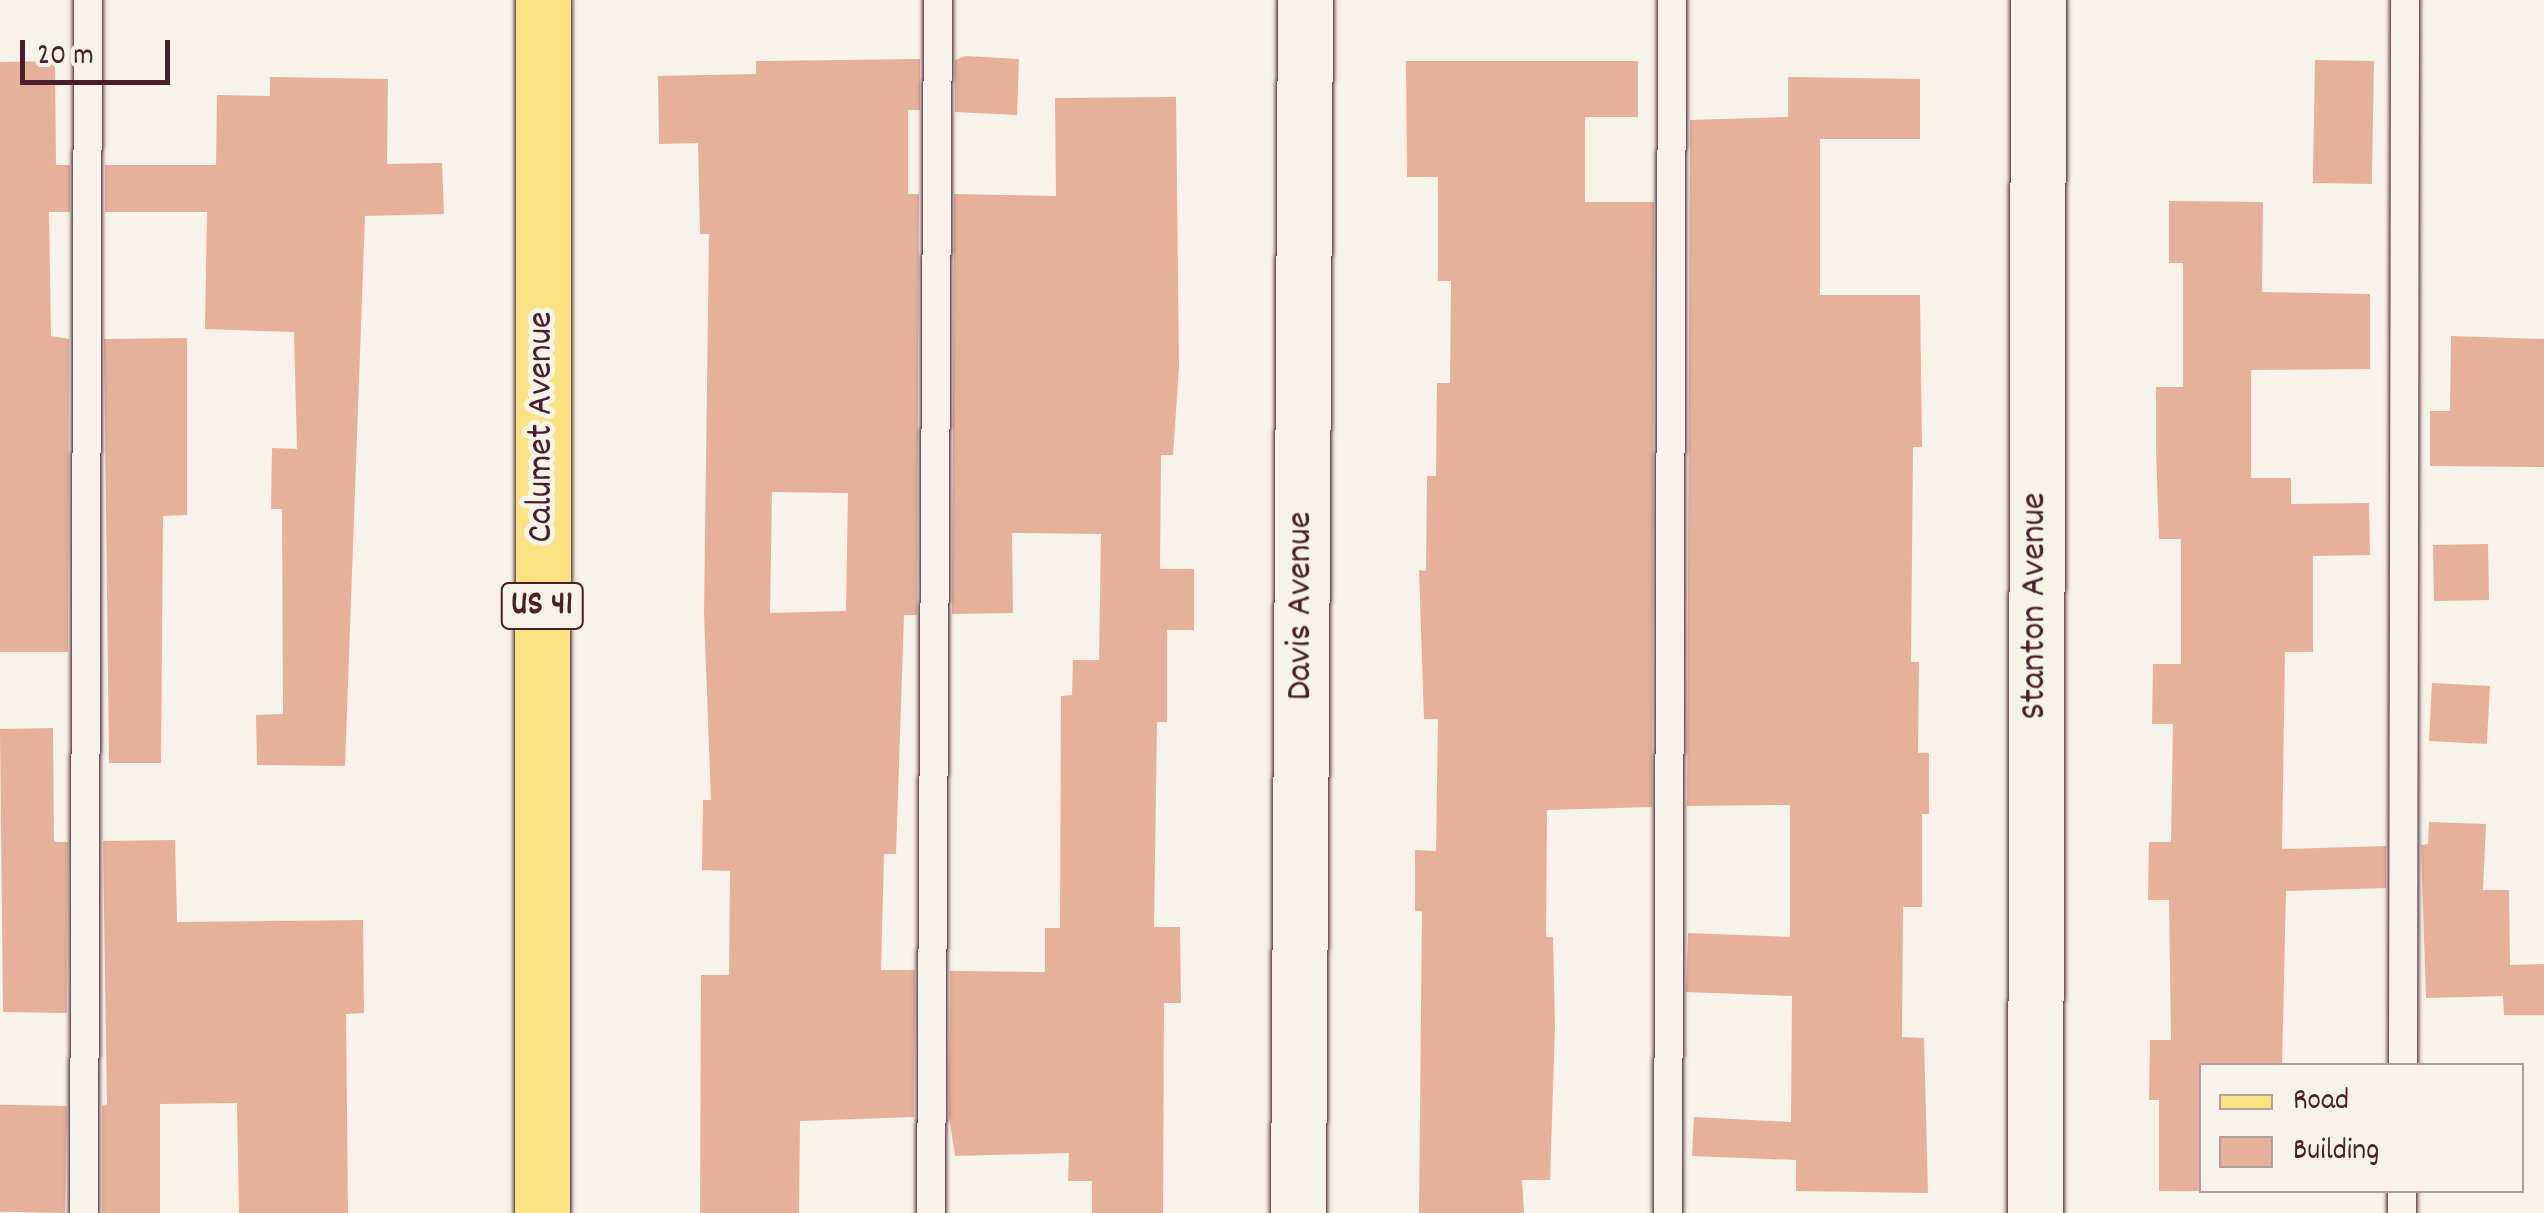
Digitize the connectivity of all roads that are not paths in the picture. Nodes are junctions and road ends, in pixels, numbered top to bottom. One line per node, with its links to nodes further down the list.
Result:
1 (88, 0): 9 (lane)
2 (543, 0): 10 (main road, Calumet Avenue / US 41)
3 (938, 0): 11 (lane)
4 (1305, 0): 12 (street, Davis Avenue)
5 (1672, 0): 13 (lane)
6 (2038, 0): 14 (street, Stanton Avenue)
7 (2405, 0): 8 (lane)
8 (2402, 1063)
9 (84, 1213)
10 (542, 1213)
11 (932, 1213)
12 (1298, 1213)
13 (1668, 1213)
14 (2035, 1213)

